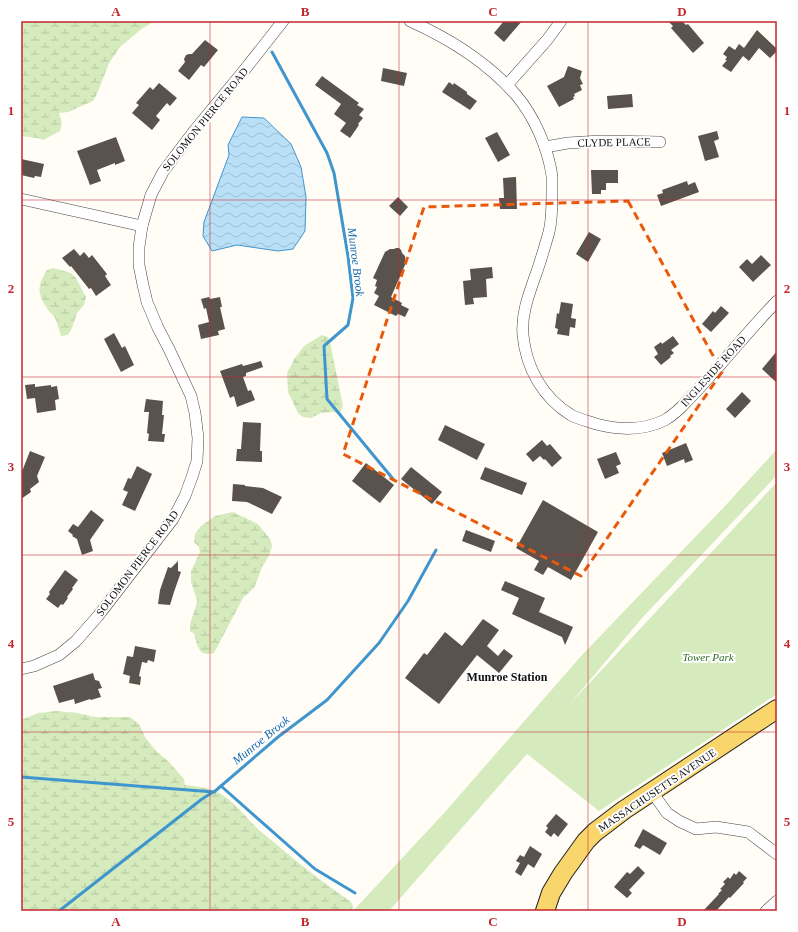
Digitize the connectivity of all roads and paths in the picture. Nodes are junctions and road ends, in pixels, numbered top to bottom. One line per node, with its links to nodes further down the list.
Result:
1 (284, 21): 8 (street, SOLOMON PIERCE ROAD)
2 (410, 21): 4 (street, INGLESIDE ROAD)
3 (561, 21): 4 (street)
4 (507, 85): 6 (street, INGLESIDE ROAD)
5 (660, 142): 6 (street, CLYDE PLACE)
6 (545, 147): 9 (street, INGLESIDE ROAD)
7 (21, 199): 8 (street)
8 (142, 226): 10 (street, SOLOMON PIERCE ROAD)
9 (777, 301)
10 (21, 669)
11 (777, 709): 12 (main road, MASSACHUSETTS AVENUE)
12 (652, 792): 13 (street); 15 (main road, MASSACHUSETTS AVENUE)
13 (777, 854)
14 (777, 901): 16 (street)
15 (545, 911)
16 (766, 911)

